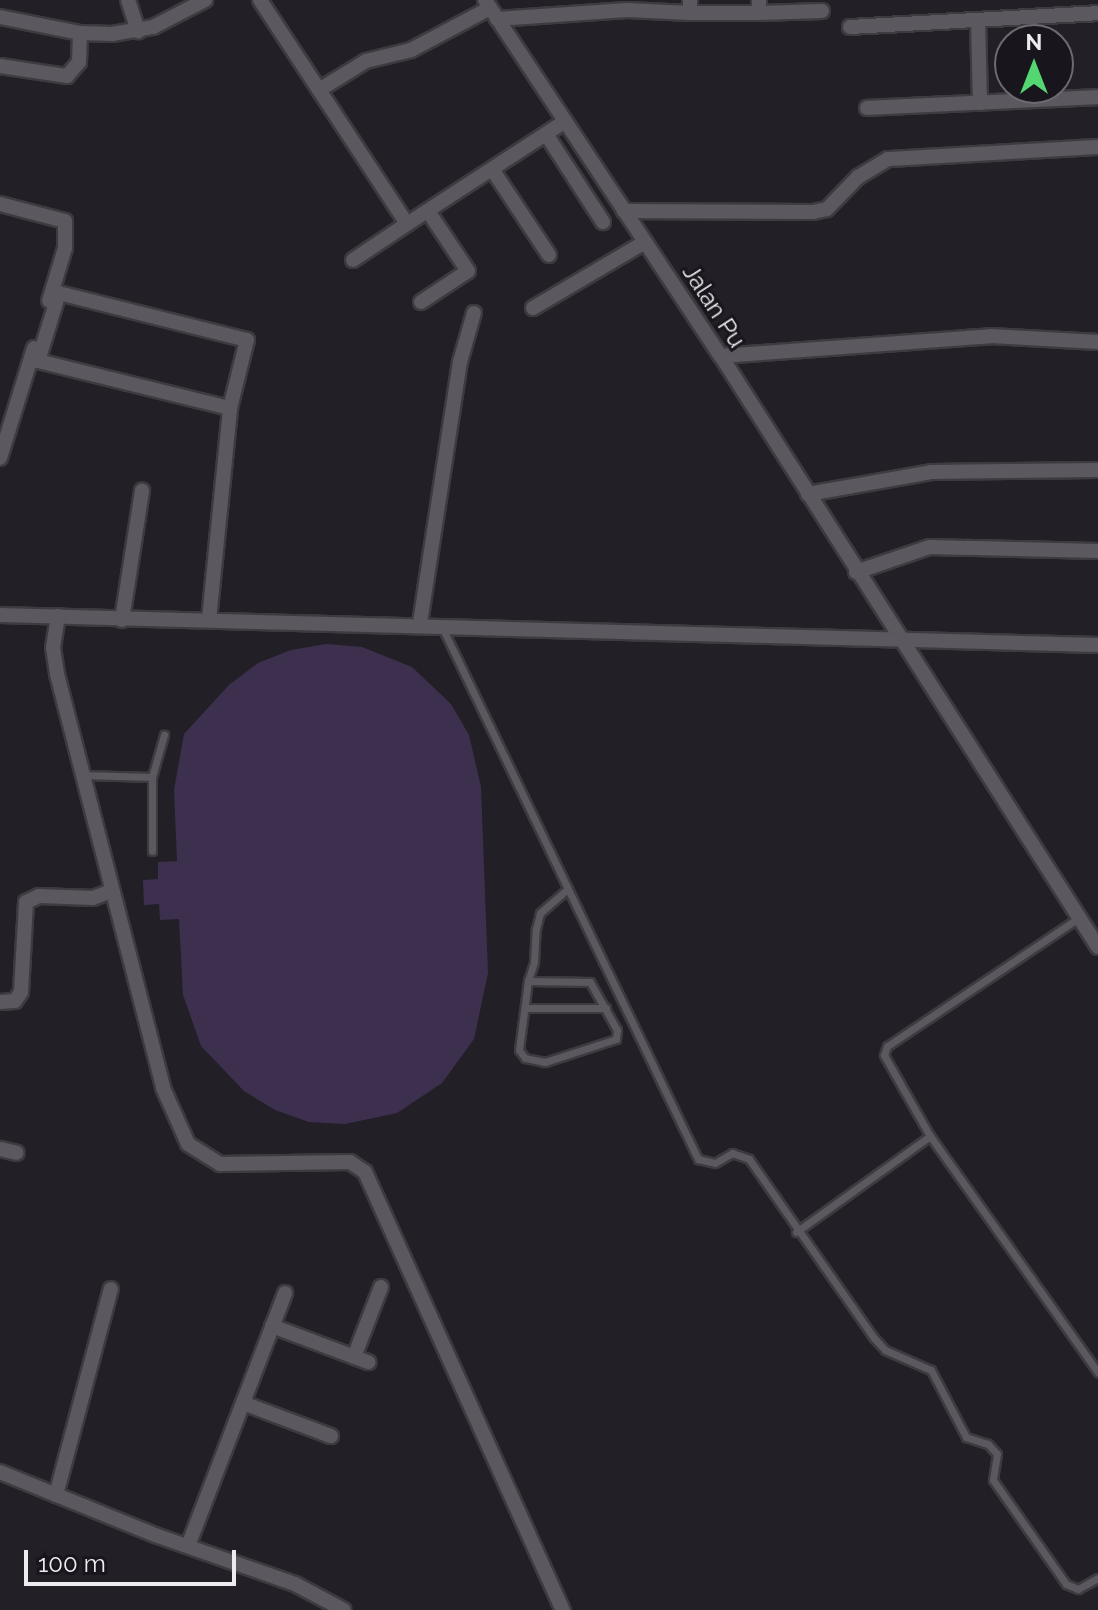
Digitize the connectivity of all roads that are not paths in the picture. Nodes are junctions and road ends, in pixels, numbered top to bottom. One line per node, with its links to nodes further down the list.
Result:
1 (128, 0): 13 (street)
2 (205, 0): 13 (street)
3 (260, 0): 16 (street)
4 (627, 5): 5 (street); 7 (street)
5 (690, 6): 6 (street)
6 (759, 6): 8 (street)
7 (490, 9): 16 (street); 20 (street, Jalan Pu)
8 (822, 11)
9 (1098, 13): 11 (street)
10 (0, 17): 14 (street)
11 (978, 20): 12 (street); 18 (street)
12 (850, 27)
13 (138, 31): 14 (street)
14 (80, 33): 15 (street)
15 (0, 66)
16 (319, 90): 28 (street)
17 (1098, 97): 18 (street)
18 (980, 103): 19 (street)
19 (867, 108)
20 (564, 122): 21 (street); 26 (street, Jalan Pu)
21 (546, 134): 23 (street); 27 (street)
22 (1098, 147): 26 (street)
23 (492, 169): 25 (street); 30 (street)
24 (0, 204): 38 (street)
25 (428, 211): 28 (street); 32 (street)
26 (624, 211): 29 (street, Jalan Pu)
27 (603, 222)
28 (407, 224): 31 (street)
29 (645, 242): 33 (street); 36 (street, Jalan Pu)
30 (549, 255)
31 (353, 260)
32 (421, 302)
33 (533, 308)
34 (474, 313): 48 (street)
35 (1098, 342): 36 (street)
36 (721, 356): 41 (street, Jalan Pu)
37 (230, 408): 37 (street); 47 (street)
38 (0, 458)
39 (1098, 470): 41 (street)
40 (142, 491): 46 (street)
41 (808, 494): 43 (street, Jalan Pu)
42 (1098, 551): 43 (street)
43 (856, 572): 50 (street, Jalan Pu)
44 (0, 615): 45 (street)
45 (58, 616): 46 (street); 53 (street)
46 (122, 620): 47 (street)
47 (209, 620): 48 (street)
48 (420, 623): 49 (street)
49 (440, 623): 50 (street); 56 (lane)
50 (902, 639): 51 (street); 58 (street, Jalan Pu)
51 (1098, 645)
52 (164, 735): 54 (lane)
53 (82, 775): 54 (lane); 57 (street)
54 (152, 777): 55 (lane)
55 (152, 851)
56 (568, 889): 60 (lane); 67 (lane)
57 (111, 891): 61 (street); 80 (street)
58 (1080, 917): 59 (street, Jalan Pu); 64 (lane)
59 (1098, 947)
60 (528, 981): 62 (lane); 63 (lane)
61 (0, 1002)
62 (527, 1008): 63 (lane); 63 (lane)
63 (606, 1008)
64 (930, 1136): 67 (lane); 72 (lane)
65 (0, 1149): 66 (street)
66 (17, 1153)
67 (796, 1232): 78 (lane)
68 (381, 1287): 71 (street)
69 (111, 1289): 76 (street)
70 (285, 1293): 71 (street)
71 (272, 1326): 73 (street)
72 (1098, 1372)
73 (243, 1403): 74 (street); 77 (street)
74 (331, 1436)
75 (0, 1472): 76 (street)
76 (56, 1495): 77 (street)
77 (188, 1546): 79 (street)
78 (1098, 1578)
79 (344, 1610)
80 (563, 1610)

